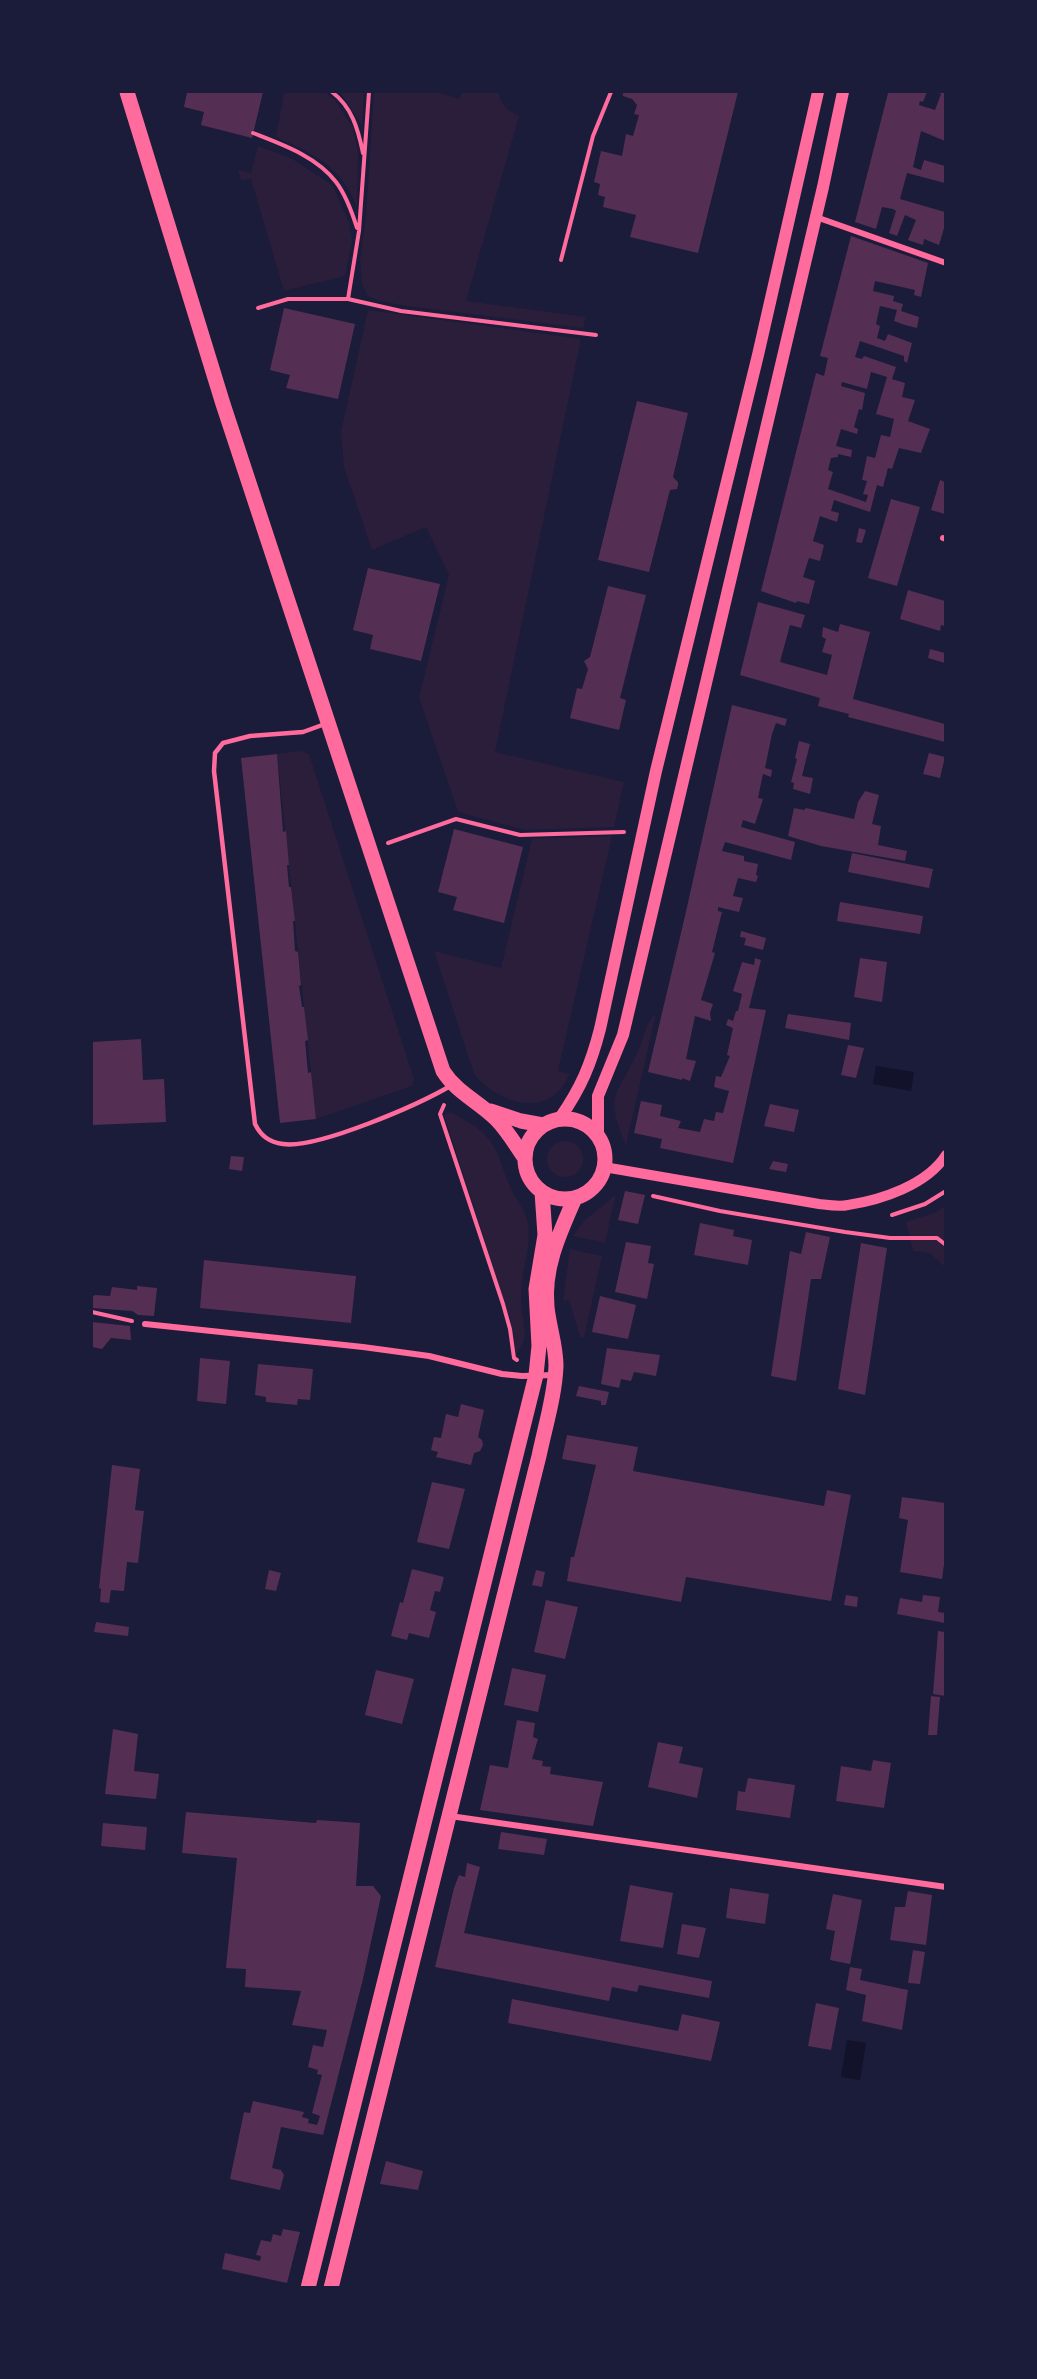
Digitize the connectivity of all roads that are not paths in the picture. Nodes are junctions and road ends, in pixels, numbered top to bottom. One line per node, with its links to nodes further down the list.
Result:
1 (127, 92): 6 (main road)
2 (818, 92): 9 (main road)
3 (843, 92): 4 (main road)
4 (816, 216): 5 (street); 11 (main road)
5 (945, 262)
6 (328, 723): 7 (main road); 7 (lane)
7 (452, 1085): 8 (main road)
8 (480, 1107): 10 (main road); 13 (main road)
9 (560, 1118): 10 (main road); 11 (main road)
10 (543, 1125): 13 (main road)
11 (598, 1135): 14 (main road)
12 (945, 1155): 14 (street)
13 (524, 1157): 15 (main road)
14 (604, 1167): 16 (main road)
15 (542, 1192): 16 (main road); 18 (main road)
16 (575, 1198): 19 (main road)
17 (145, 1324): 18 (street)
18 (536, 1375): 19 (street); 22 (main road)
19 (555, 1375): 20 (main road)
20 (448, 1815): 21 (street); 23 (main road)
21 (945, 1887)
22 (308, 2288)
23 (331, 2288)

